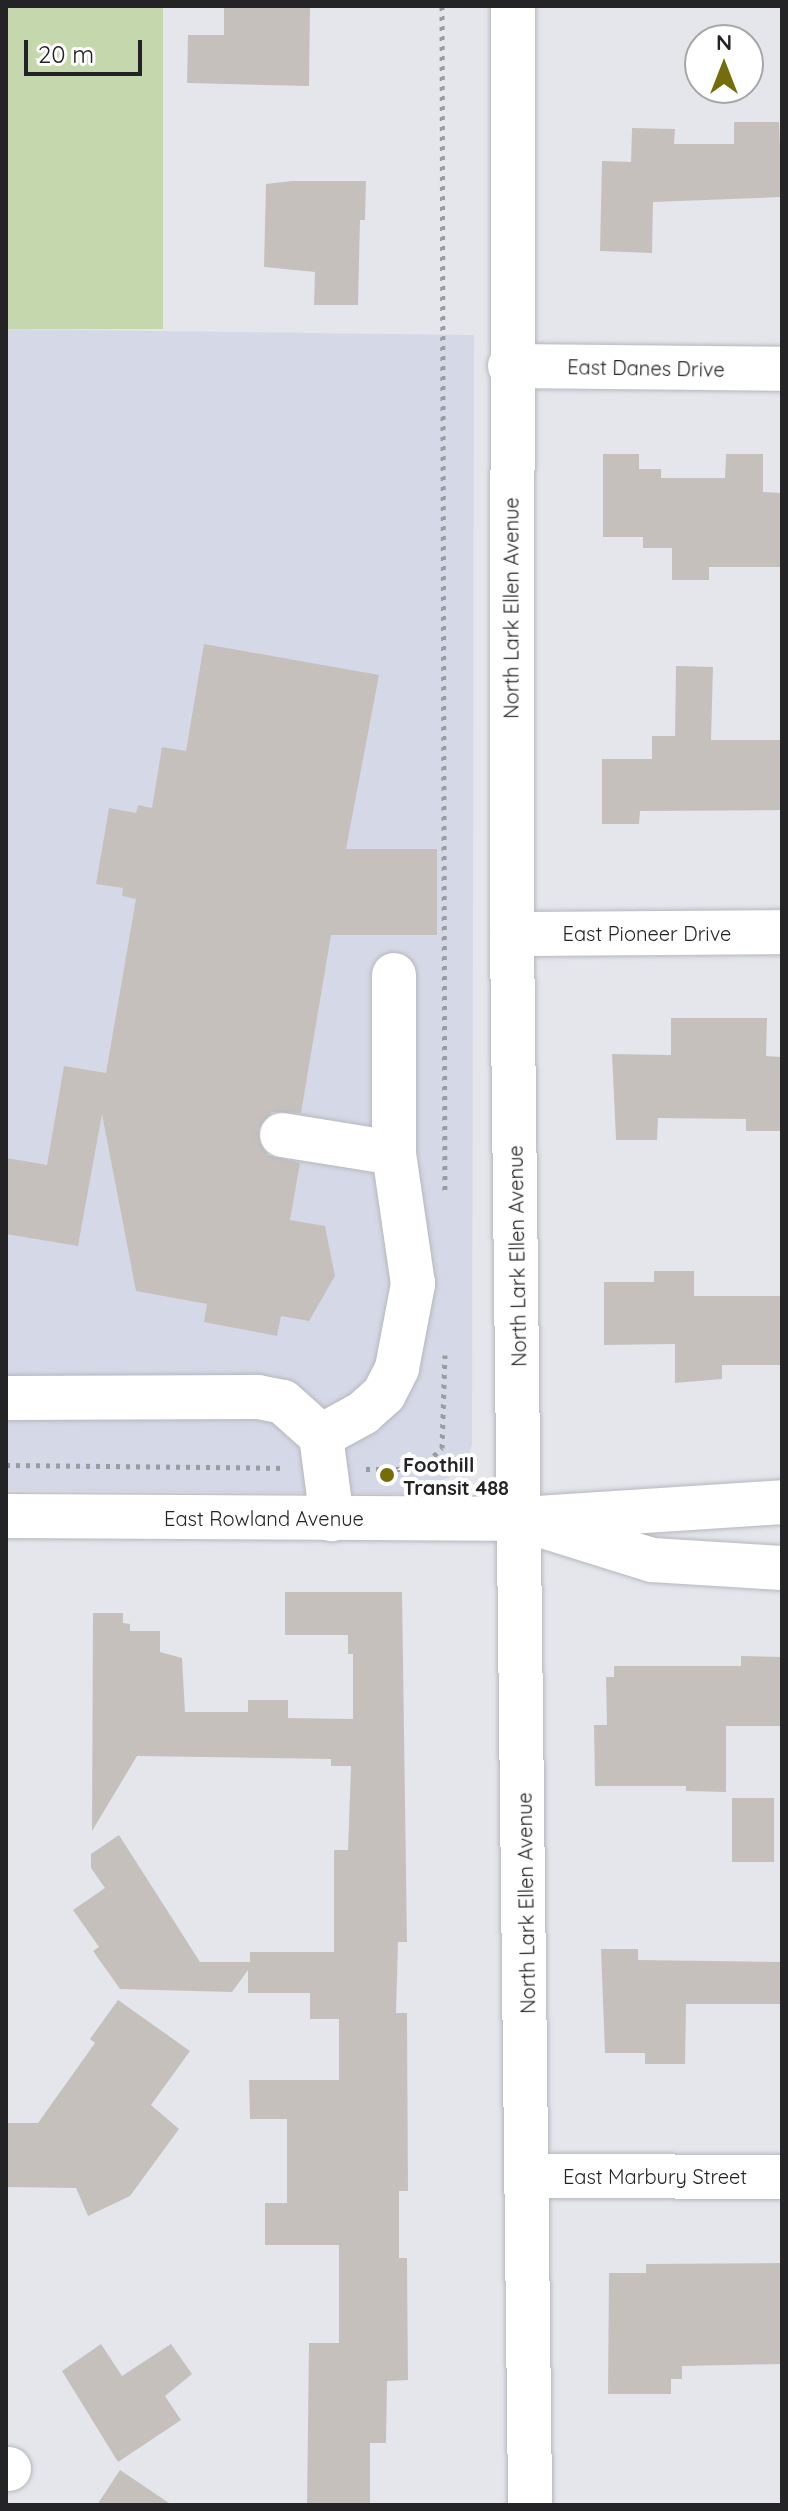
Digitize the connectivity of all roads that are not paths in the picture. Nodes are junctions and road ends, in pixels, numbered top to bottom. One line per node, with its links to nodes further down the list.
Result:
1 (513, 6): 2 (street, North Lark Ellen Avenue)
2 (510, 366): 3 (street, East Danes Drive); 5 (street, North Lark Ellen Avenue)
3 (782, 369)
4 (782, 932): 5 (street, East Pioneer Drive)
5 (512, 934): 14 (street, North Lark Ellen Avenue)
6 (394, 975): 8 (street)
7 (282, 1135): 8 (street)
8 (394, 1153): 10 (street)
9 (6, 1398): 10 (street)
10 (324, 1452): 13 (street)
11 (782, 1502): 14 (street, East Rowland Avenue)
12 (6, 1516): 13 (street, East Rowland Avenue)
13 (332, 1519): 14 (street, East Rowland Avenue)
14 (522, 1519): 15 (street, East Rowland Avenue); 16 (street, North Lark Ellen Avenue)
15 (782, 1568)
16 (529, 2176): 17 (street, East Marbury Street); 18 (street, North Lark Ellen Avenue)
17 (782, 2177)
18 (530, 2505)

